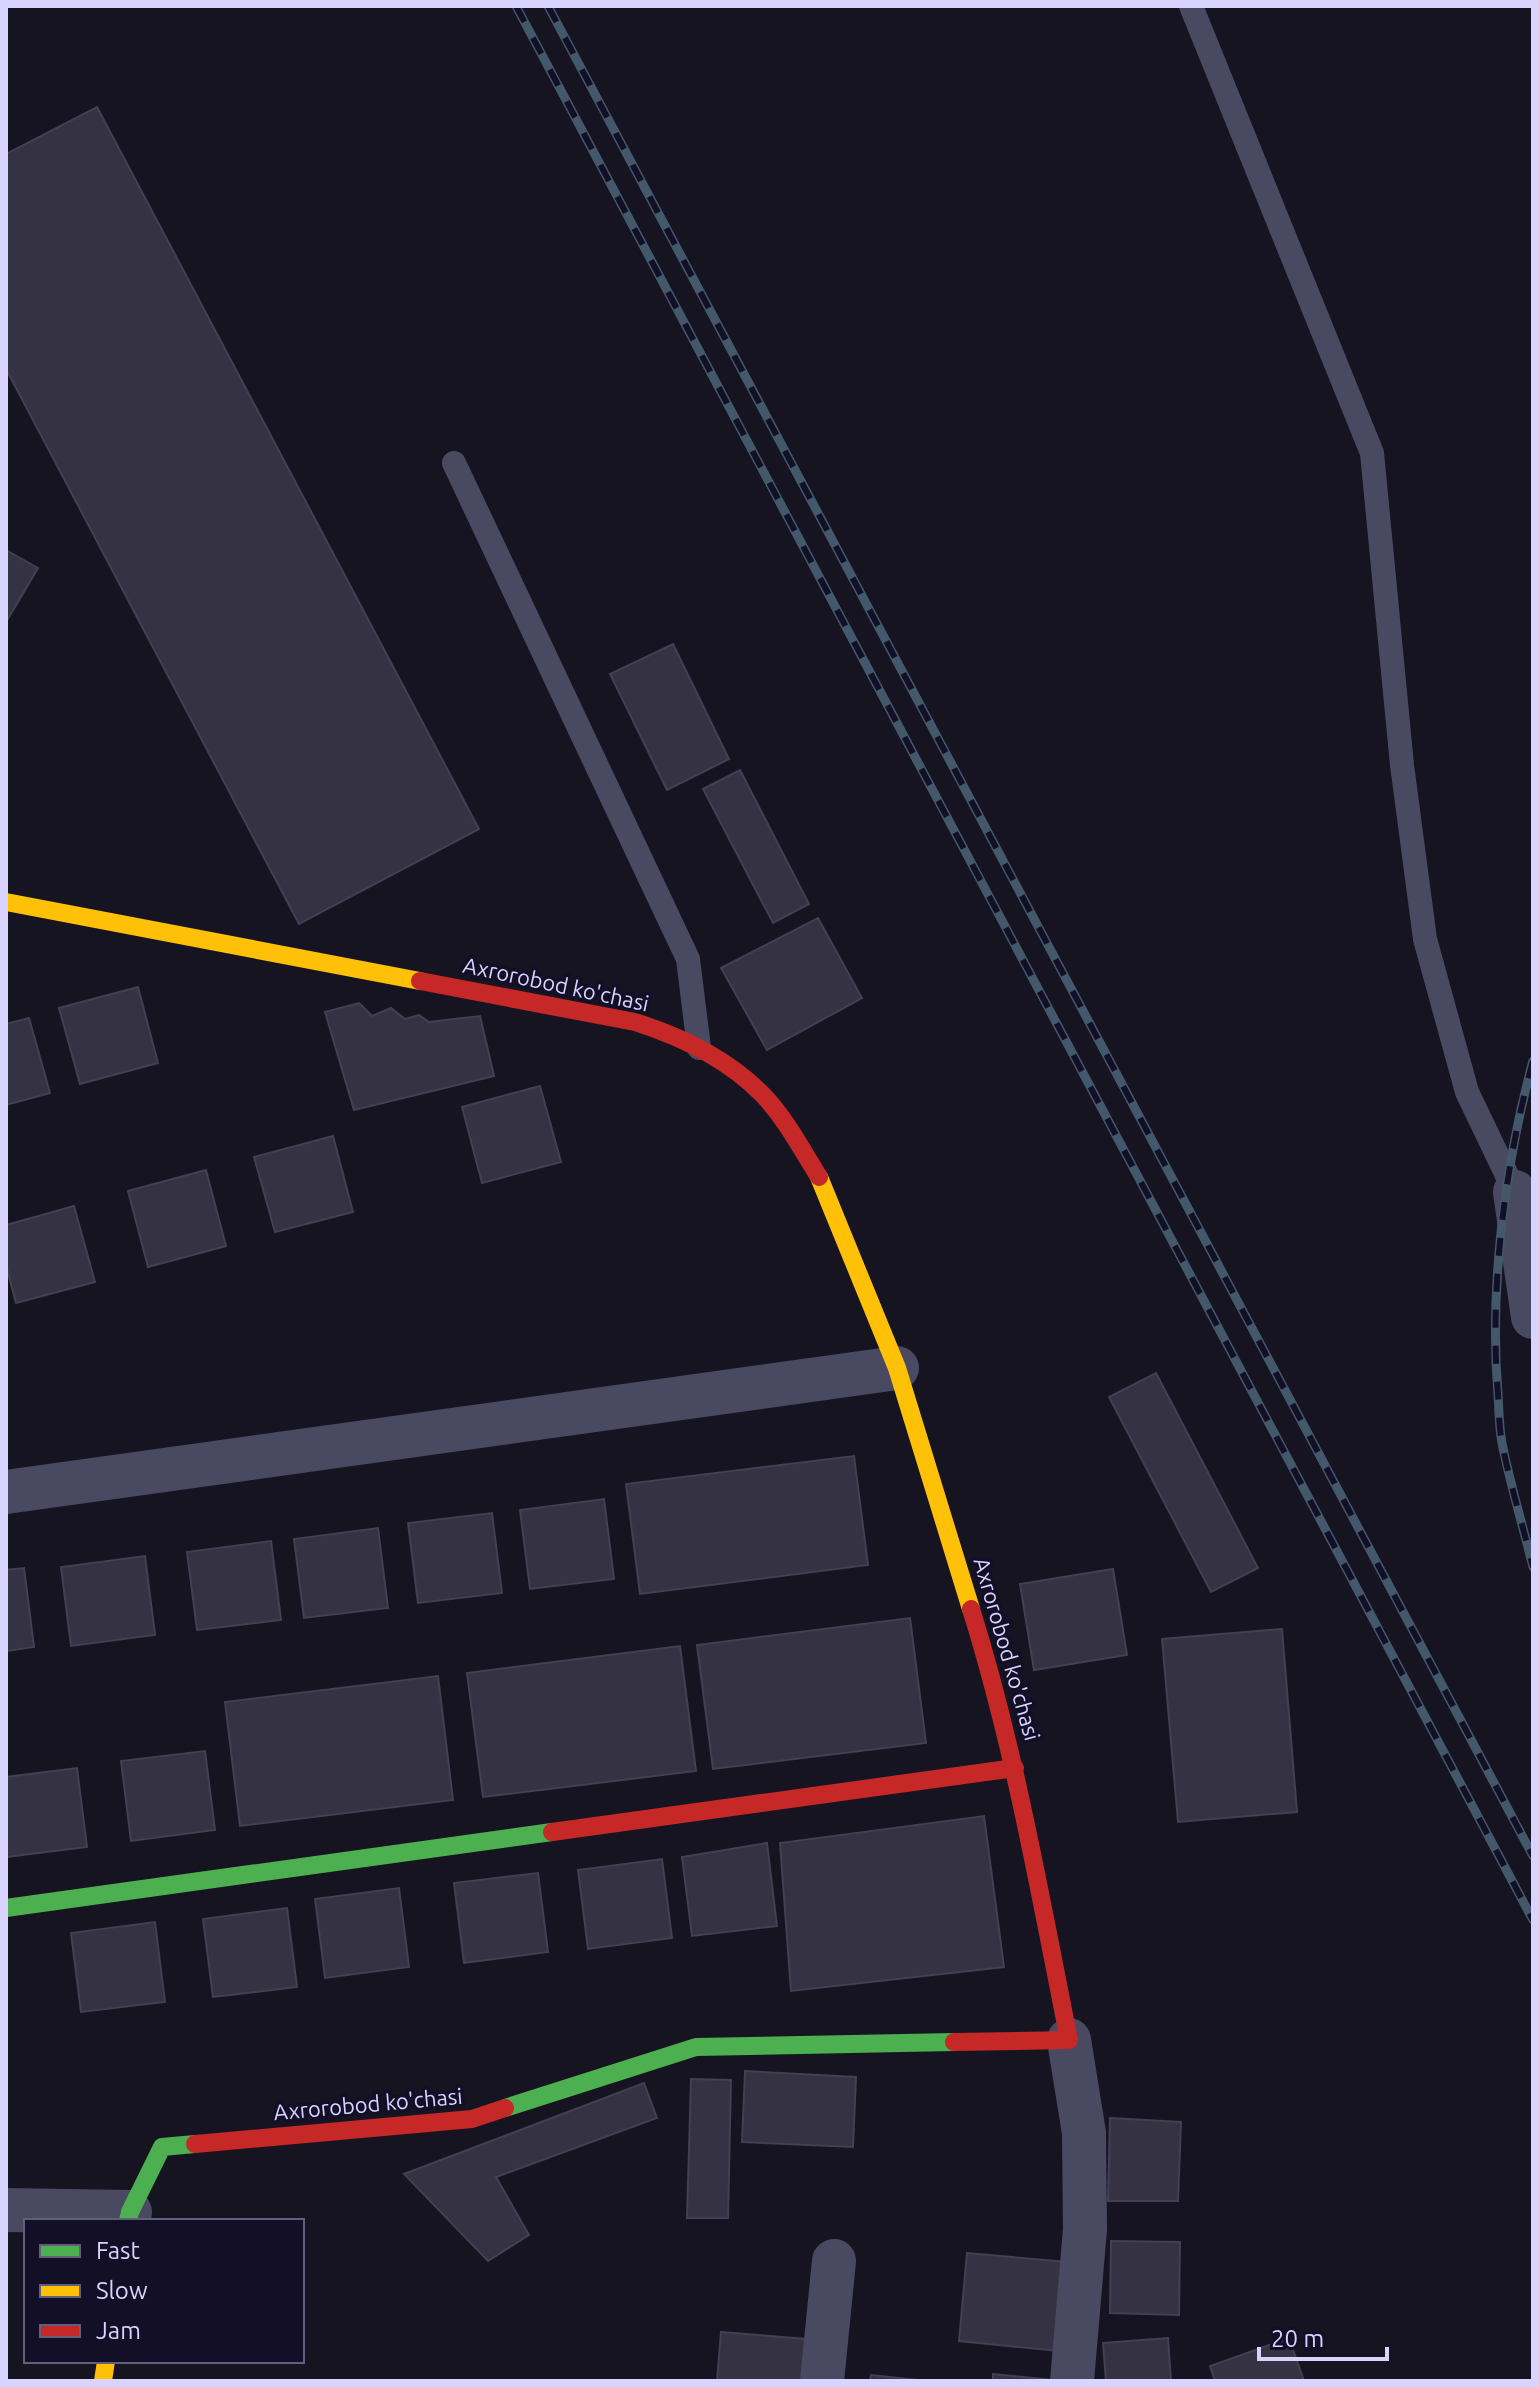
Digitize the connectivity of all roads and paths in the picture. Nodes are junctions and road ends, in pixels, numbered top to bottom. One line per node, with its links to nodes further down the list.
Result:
1 (1191, 6): 5 (lane)
2 (454, 463): 4 (lane)
3 (6, 902): 4 (street, Axrorobod ko'chasi)
4 (699, 1048): 7 (street, Axrorobod ko'chasi)
5 (1515, 1192): 6 (street)
6 (1533, 1317)
7 (897, 1368): 8 (street); 9 (street, Axrorobod ko'chasi)
8 (6, 1492)
9 (1015, 1768): 10 (street); 11 (street, Axrorobod ko'chasi)
10 (6, 1908)
11 (1069, 2040): 13 (street, Axrorobod ko'chasi); 16 (street)
12 (6, 2210): 13 (street)
13 (129, 2216)
14 (834, 2261): 15 (street)
15 (822, 2381)
16 (1072, 2381)

